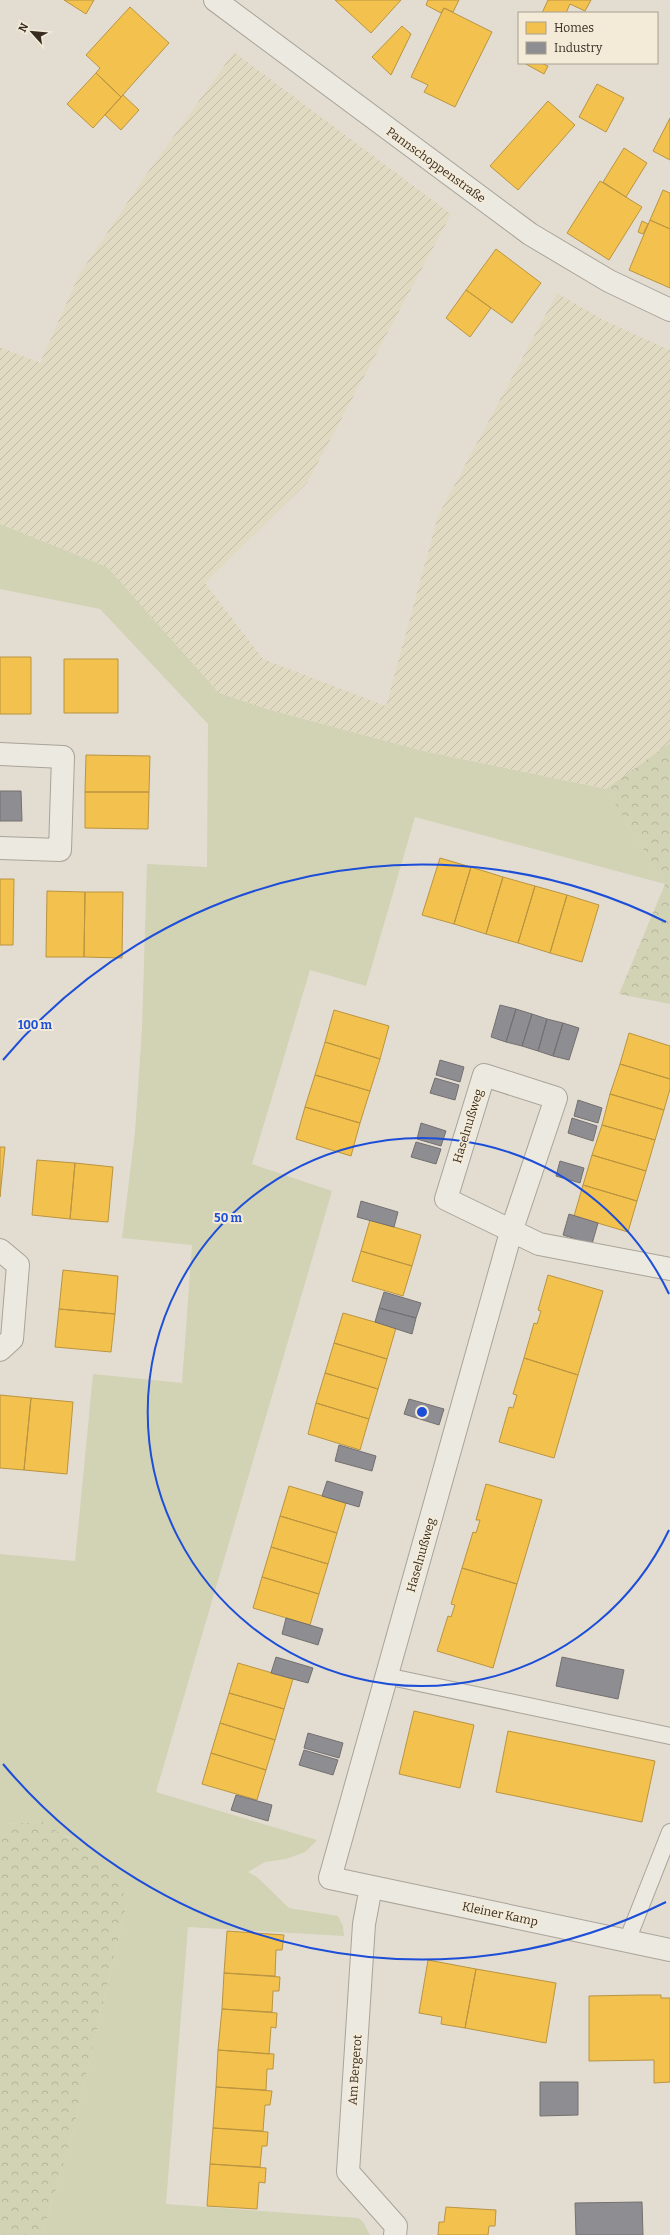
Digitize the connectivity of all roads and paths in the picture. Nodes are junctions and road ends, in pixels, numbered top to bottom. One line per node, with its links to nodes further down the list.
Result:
1 (215, 0): 2 (street, Pannschoppenstraße)
2 (670, 310)
3 (0, 754): 4 (street)
4 (0, 848)
5 (511, 1232): 5 (street, Haselnußweg); 7 (street, Haselnußweg); 9 (street, Haselnußweg)
6 (0, 1250): 8 (street)
7 (670, 1269)
8 (0, 1350)
9 (386, 1676): 10 (lane); 12 (street, Haselnußweg)
10 (670, 1736)
11 (670, 1832): 14 (lane)
12 (330, 1878): 13 (street, Kleiner Kamp)
13 (370, 1887): 14 (street, Kleiner Kamp); 16 (street, Am Bergerot)
14 (627, 1941): 15 (street, Kleiner Kamp)
15 (670, 1950)
16 (396, 2235)

